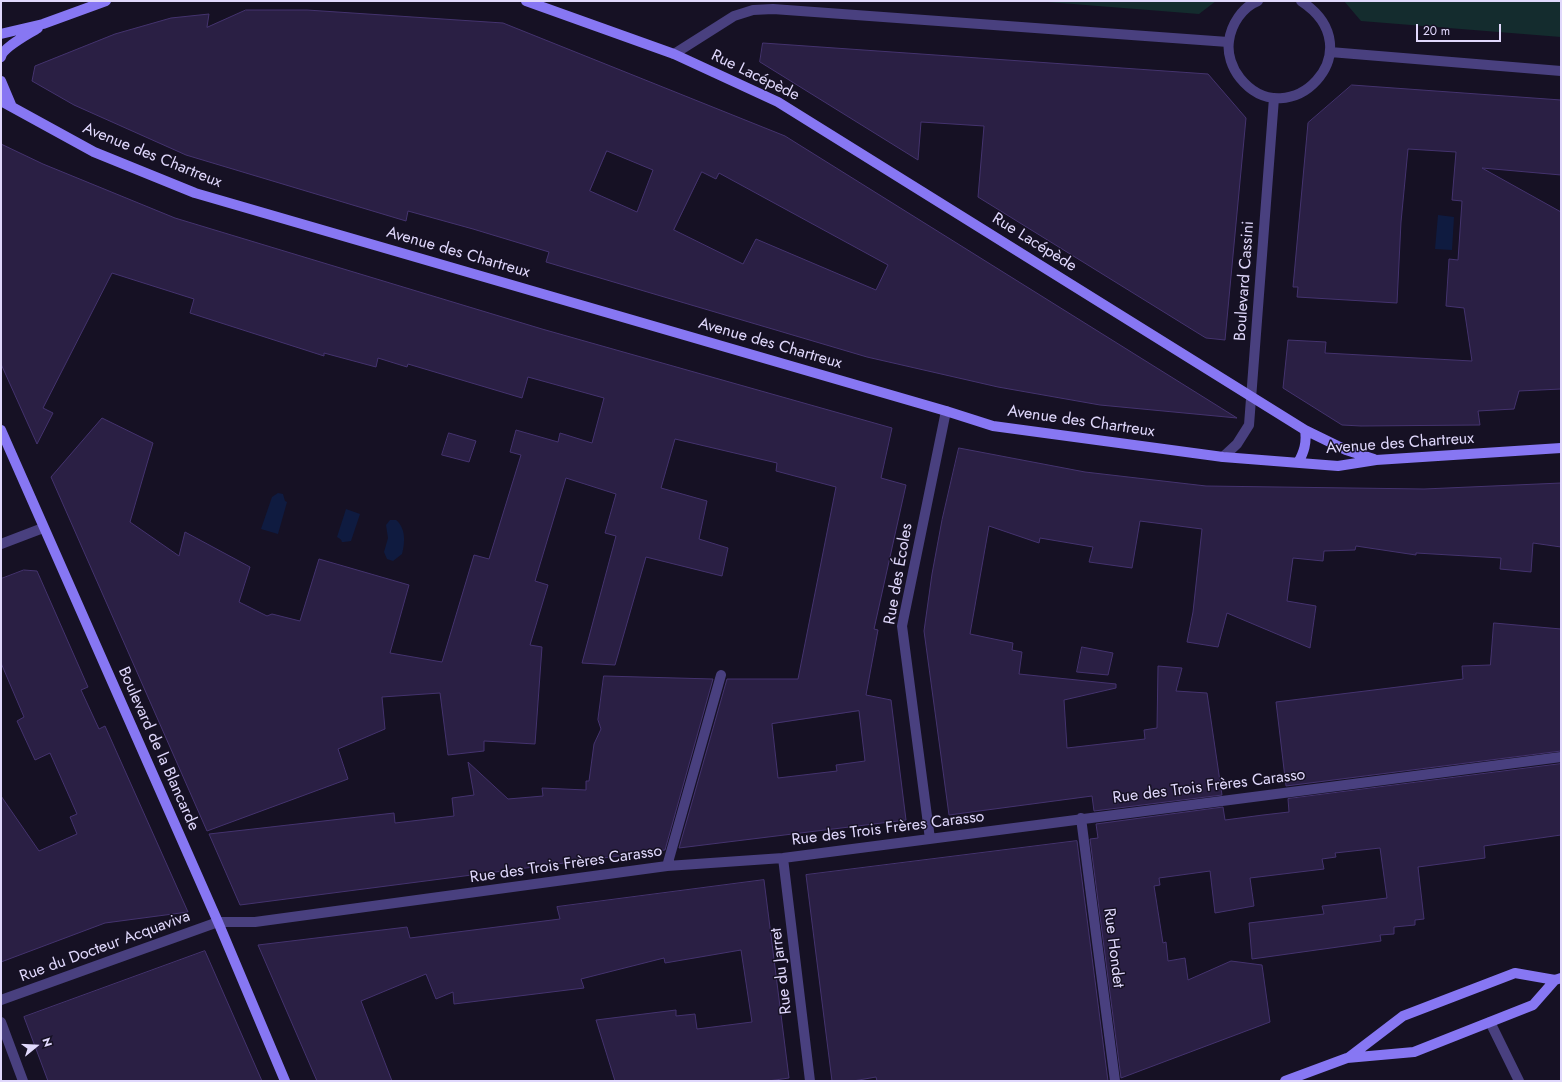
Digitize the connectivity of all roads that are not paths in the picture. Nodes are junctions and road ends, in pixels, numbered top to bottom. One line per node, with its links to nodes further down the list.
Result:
1 (106, 1): 5 (street)
2 (526, 1): 9 (street, Rue Lacépède)
3 (1258, 1): 7 (street)
4 (1302, 1): 8 (street)
5 (43, 24): 6 (street); 10 (street)
6 (1, 34)
7 (1228, 42): 9 (street); 13 (street)
8 (1330, 52): 11 (street); 13 (street)
9 (674, 54): 16 (street, Rue Lacépède)
10 (1, 58)
11 (1561, 71)
12 (1, 81): 15 (street)
13 (1274, 98): 16 (street, Boulevard Cassini)
14 (1, 101): 15 (street, Avenue des Chartreux)
15 (12, 107): 17 (street, Avenue des Chartreux)
16 (1251, 397): 19 (street, Rue Lacépède); 21 (street, Boulevard Cassini)
17 (946, 410): 21 (street, Avenue des Chartreux); 29 (street, Rue des Écoles)
18 (1, 430): 24 (street, Boulevard de la Blancarde)
19 (1305, 430): 22 (street, Rue Lacépède); 23 (street)
20 (1561, 448): 22 (street, Avenue des Chartreux)
21 (1223, 457): 23 (street, Avenue des Chartreux)
22 (1376, 460): 23 (street, Avenue des Chartreux)
23 (1298, 463)
24 (43, 528): 25 (street); 32 (street, Boulevard de la Blancarde)
25 (1, 544)
26 (721, 675): 31 (street)
27 (1561, 757): 28 (street, Rue des Trois Frères Carasso)
28 (1081, 818): 29 (street, Rue des Trois Frères Carasso); 41 (street, Rue Hondet)
29 (930, 839): 30 (street, Rue des Trois Frères Carasso)
30 (783, 858): 31 (street, Rue des Trois Frères Carasso); 40 (street, Rue du Jarret)
31 (667, 866): 32 (street, Rue des Trois Frères Carasso)
32 (218, 922): 34 (street, Rue du Docteur Acquaviva); 39 (street, Boulevard de la Blancarde)
33 (1558, 979): 36 (street); 37 (street)
34 (1, 1000)
35 (1, 1022): 38 (street)
36 (1490, 1022): 37 (street); 43 (street)
37 (1347, 1058): 42 (street)
38 (23, 1081)
39 (285, 1081)
40 (810, 1081)
41 (1115, 1081)
42 (1285, 1081)
43 (1519, 1081)

